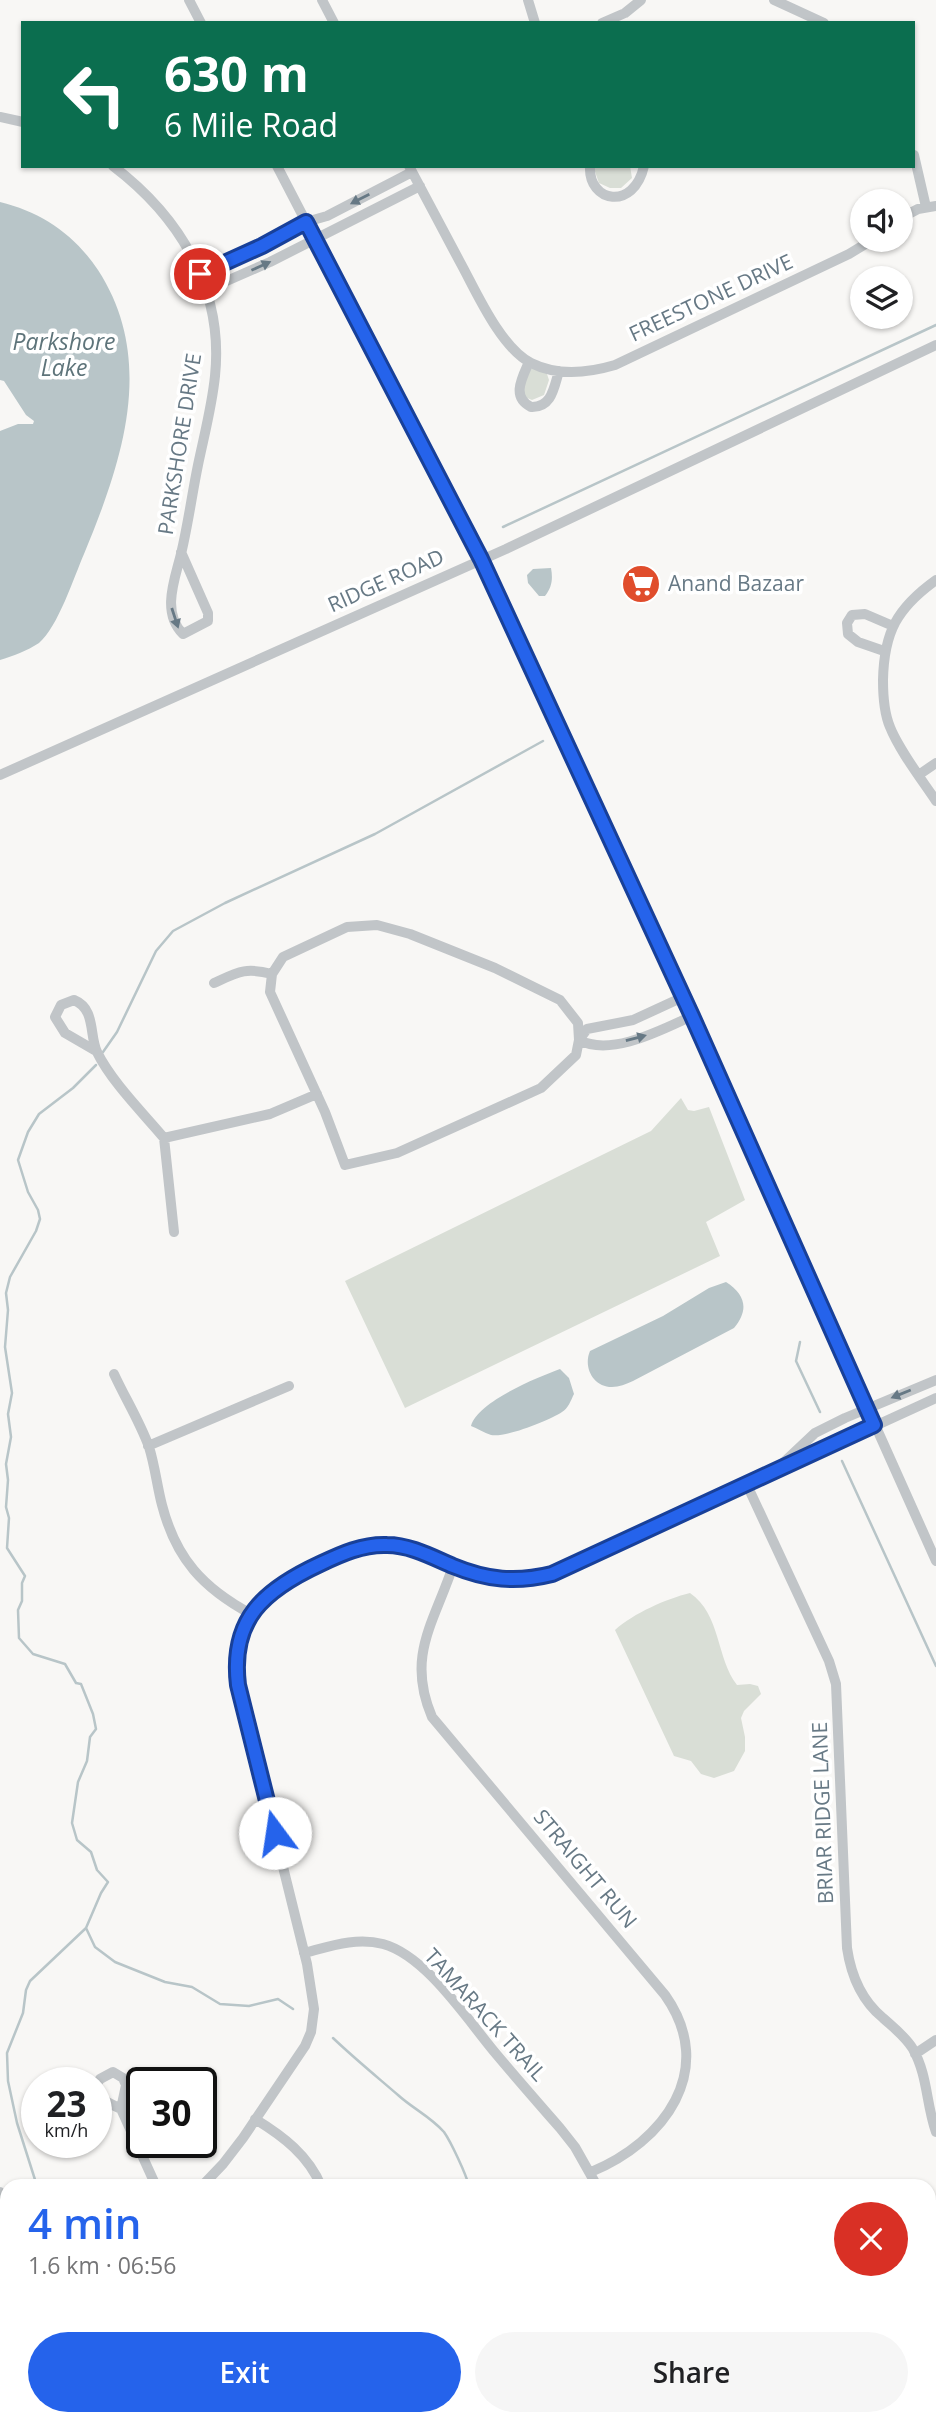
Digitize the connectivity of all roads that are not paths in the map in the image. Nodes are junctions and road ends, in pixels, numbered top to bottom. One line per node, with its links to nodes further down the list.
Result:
1 (189, 0): 6 (street)
2 (322, 0): 7 (street)
3 (528, 0): 8 (street)
4 (641, 0): 9 (street)
5 (774, 0): 10 (street)
6 (200, 21)
7 (333, 21)
8 (535, 21)
9 (607, 21)
10 (820, 21)
11 (0, 117): 12 (street)
12 (21, 122)
13 (915, 158): 20 (street)
14 (115, 168): 25 (street, PARKSHORE DRIVE)
15 (278, 168): 22 (street)
16 (590, 168): 17 (street)
17 (643, 168)
18 (411, 169): 19 (street, FREESTONE DRIVE); 22 (street, one-way to 22)
19 (419, 186): 23 (street); 28 (street, FREESTONE DRIVE)
20 (931, 206): 21 (street)
21 (913, 213)
22 (306, 222): 23 (street); 25 (street)
23 (314, 238): 26 (street, one-way to 23); 31 (street)
24 (852, 252): 29 (street, FREESTONE DRIVE)
25 (200, 274): 26 (street, PARKSHORE DRIVE)
26 (206, 290): 30 (street, PARKSHORE DRIVE)
27 (936, 345): 31 (street, RIDGE ROAD)
28 (529, 362): 29 (street, FREESTONE DRIVE); 29 (street)
29 (559, 372)
30 (181, 552): 30 (street, PARKSHORE DRIVE, one-way to 30)
31 (481, 559): 37 (street, RIDGE ROAD); 41 (street)
32 (936, 580): 33 (street)
33 (892, 626): 34 (street); 34 (street)
34 (884, 652): 36 (street)
35 (936, 763): 36 (street)
36 (920, 774): 38 (street)
37 (0, 775)
38 (936, 801)
39 (272, 974): 40 (street); 43 (street); 45 (street)
40 (214, 983)
41 (683, 997): 42 (street); 43 (street)
42 (692, 1016): 43 (street, one-way to 42); 52 (street)
43 (579, 1040): 45 (street)
44 (96, 1051): 44 (street); 46 (street)
45 (317, 1094): 46 (street)
46 (164, 1138): 47 (street)
47 (174, 1232)
48 (114, 1374): 54 (street)
49 (936, 1380): 52 (street, one-way to 52)
50 (289, 1386): 54 (street)
51 (936, 1398): 53 (street)
52 (867, 1409): 53 (street); 55 (street)
53 (874, 1425): 55 (street); 57 (street)
54 (148, 1446): 59 (street)
55 (776, 1470): 56 (street)
56 (747, 1485): 58 (street); 62 (street, BRIAR RIDGE LANE)
57 (936, 1561)
58 (453, 1566): 59 (street); 68 (street, STRAIGHT RUN)
59 (251, 1614): 60 (street)
60 (304, 1953): 66 (street); 68 (street, TAMARACK TRAIL)
61 (936, 2040): 62 (street)
62 (915, 2054): 67 (street, BRIAR RIDGE LANE)
63 (112, 2072): 65 (street)
64 (112, 2104): 65 (street)
65 (121, 2109): 69 (street)
66 (256, 2119): 70 (street); 71 (street)
67 (936, 2132)
68 (591, 2172): 72 (street, TAMARACK TRAIL)
69 (153, 2179)
70 (209, 2179)
71 (318, 2179)
72 (594, 2179)

